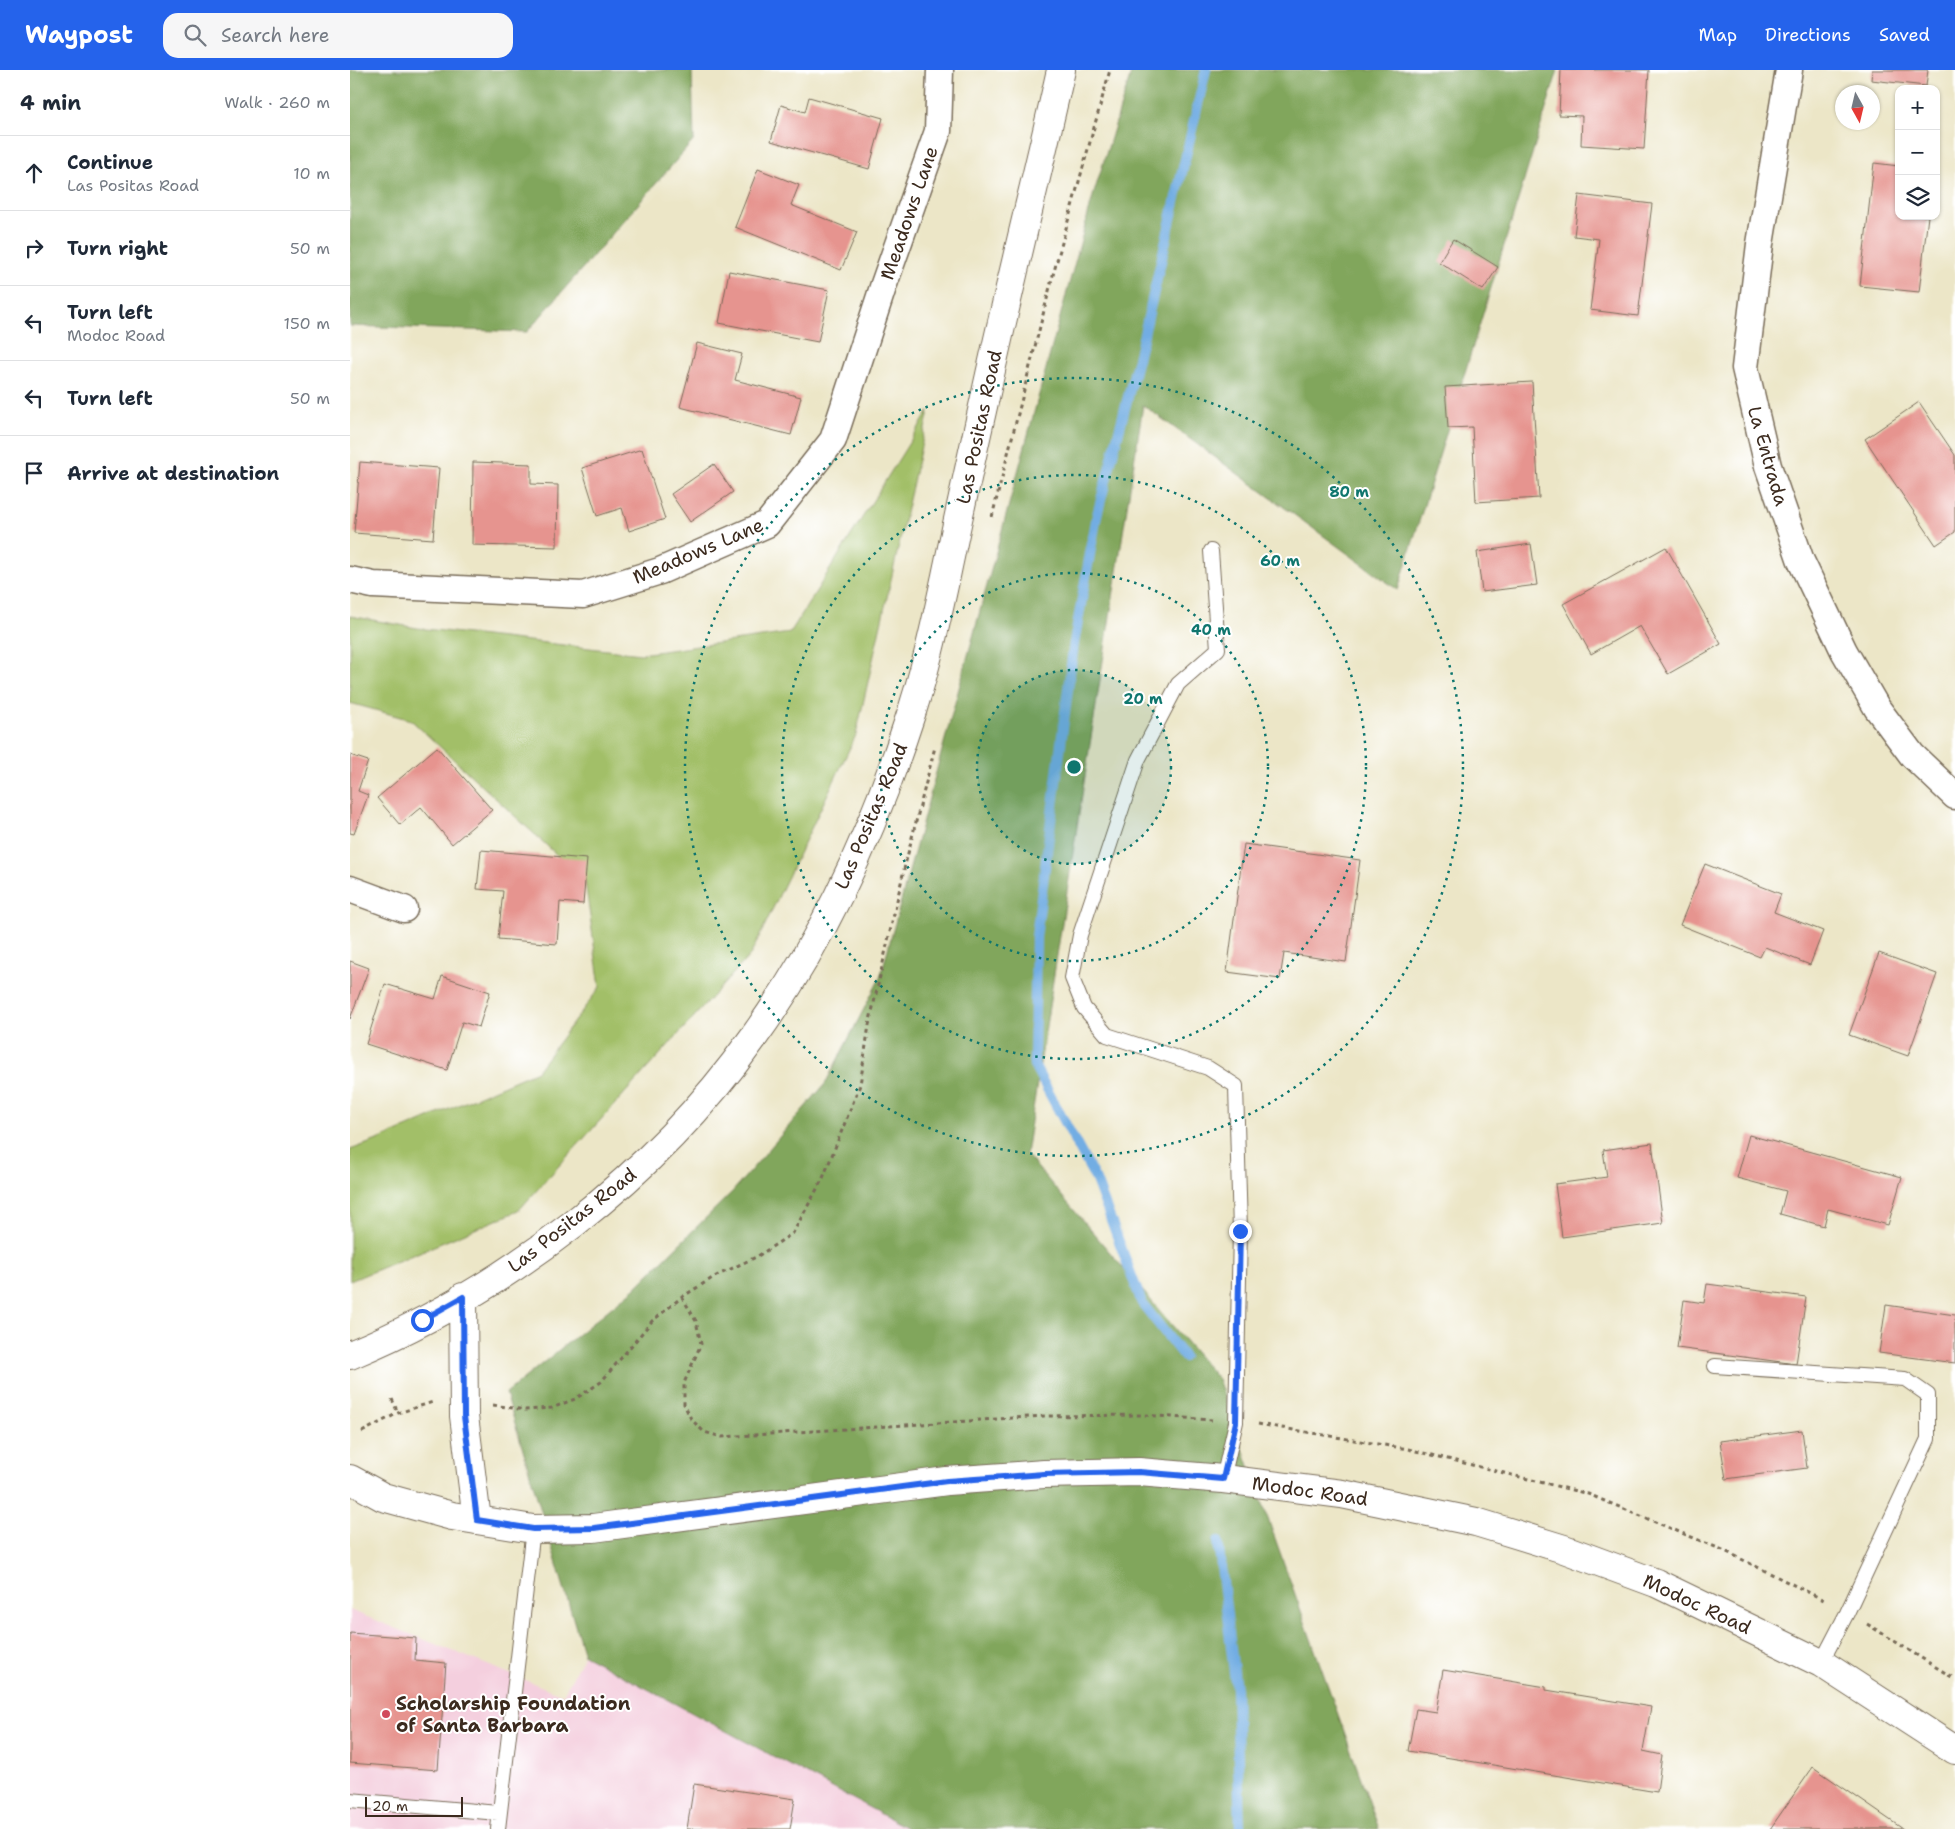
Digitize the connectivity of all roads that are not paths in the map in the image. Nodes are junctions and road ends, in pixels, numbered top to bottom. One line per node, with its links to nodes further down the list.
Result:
1 (940, 70): 5 (street, Meadows Lane)
2 (1062, 70): 9 (main road, Las Positas Road)
3 (1788, 70): 6 (street, La Entrada)
4 (1211, 551): 13 (lane)
5 (350, 580)
6 (1955, 796)
7 (350, 889): 8 (street)
8 (404, 909)
9 (463, 1297): 10 (main road, Las Positas Road); 14 (main road)
10 (350, 1355)
11 (1715, 1366): 16 (lane)
12 (350, 1479): 14 (main road, Modoc Road)
13 (1223, 1479): 15 (main road, Modoc Road); 16 (main road, Modoc Road)
14 (477, 1520): 15 (main road, Modoc Road)
15 (533, 1529): 19 (lane)
16 (1820, 1664): 17 (main road, Modoc Road)
17 (1955, 1750)
18 (350, 1800): 19 (lane)
19 (498, 1813): 20 (lane)
20 (498, 1829)

